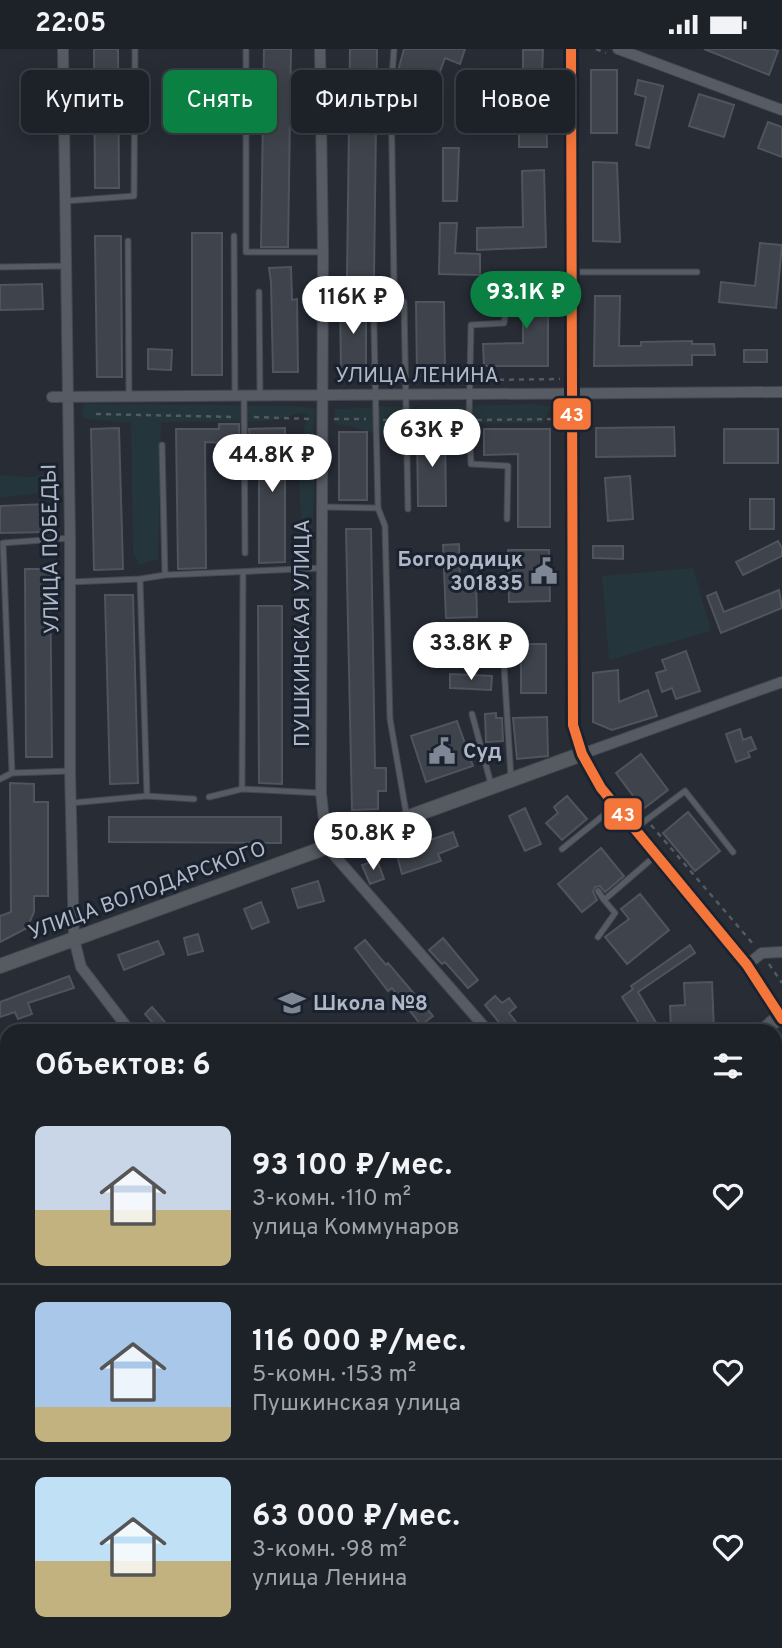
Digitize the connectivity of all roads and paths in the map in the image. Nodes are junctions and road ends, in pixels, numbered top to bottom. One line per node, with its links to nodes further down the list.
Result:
1 (63, 49): 9 (street, УЛИЦА ПОБЕДЫ)
2 (135, 49): 9 (lane)
3 (246, 49): 12 (lane)
4 (320, 49): 12 (street, ПУШКИНСКАЯ УЛИЦА)
5 (394, 49): 19 (lane)
6 (571, 49): 15 (main road)
7 (618, 49): 8 (street)
8 (782, 110)
9 (65, 201): 14 (street, УЛИЦА ПОБЕДЫ)
10 (234, 236): 30 (lane)
11 (128, 241): 29 (lane)
12 (323, 252): 18 (street, ПУШКИНСКАЯ УЛИЦА)
13 (0, 267): 14 (lane)
14 (65, 267): 25 (street, УЛИЦА ПОБЕДЫ)
15 (571, 272): 16 (lane); 24 (main road)
16 (697, 272)
17 (497, 279): 23 (lane)
18 (323, 282): 19 (lane); 26 (street, ПУШКИНСКАЯ УЛИЦА)
19 (373, 283): 27 (lane)
20 (258, 292): 31 (lane)
21 (404, 302): 28 (lane)
22 (782, 392): 24 (street, УЛИЦА ЛЕНИНА)
23 (469, 394): 24 (street, УЛИЦА ЛЕНИНА); 28 (street, УЛИЦА ЛЕНИНА); 38 (lane)
24 (572, 394): 37 (main road)
25 (67, 395): 29 (street, УЛИЦА ЛЕНИНА); 32 (street, УЛИЦА ЛЕНИНА); 45 (street, УЛИЦА ПОБЕДЫ)
26 (322, 395): 27 (street, УЛИЦА ЛЕНИНА); 31 (street, УЛИЦА ЛЕНИНА); 35 (street, ПУШКИНСКАЯ УЛИЦА)
27 (376, 395): 28 (street, УЛИЦА ЛЕНИНА); 36 (lane)
28 (406, 395): 39 (lane)
29 (129, 396): 30 (street, УЛИЦА ЛЕНИНА)
30 (240, 396): 31 (street, УЛИЦА ЛЕНИНА); 34 (lane)
31 (260, 396)
32 (52, 397)
33 (96, 414): 34 (path)
34 (244, 417): 35 (path); 47 (lane)
35 (322, 419): 36 (path); 41 (street, ПУШКИНСКАЯ УЛИЦА)
36 (375, 419): 39 (path); 42 (lane)
37 (572, 419): 38 (path); 56 (main road)
38 (469, 420): 39 (path); 44 (lane)
39 (407, 421): 43 (lane)
40 (162, 445): 50 (lane)
41 (322, 507): 42 (lane); 48 (street, ПУШКИНСКАЯ УЛИЦА)
42 (378, 507): 69 (lane)
43 (408, 509)
44 (507, 519)
45 (70, 538): 46 (lane); 52 (street, УЛИЦА ПОБЕДЫ)
46 (2, 543): 58 (lane)
47 (246, 553)
48 (322, 568): 49 (lane); 63 (street, ПУШКИНСКАЯ УЛИЦА)
49 (243, 572): 50 (lane); 62 (lane)
50 (165, 575): 51 (lane)
51 (139, 579): 52 (lane); 64 (lane)
52 (70, 582): 57 (street, УЛИЦА ПОБЕДЫ)
53 (504, 666): 60 (lane)
54 (782, 682): 56 (street, УЛИЦА ВОЛОДАРСКОГО)
55 (472, 715): 61 (lane)
56 (582, 754): 60 (main road, УЛИЦА ВОЛОДАРСКОГО); 68 (main road)
57 (70, 771): 58 (lane); 67 (street, УЛИЦА ПОБЕДЫ)
58 (12, 773): 59 (lane)
59 (0, 779)
60 (511, 780): 61 (main road, УЛИЦА ВОЛОДАРСКОГО)
61 (492, 787): 69 (main road, УЛИЦА ВОЛОДАРСКОГО)
62 (242, 789): 63 (lane); 65 (lane)
63 (321, 793): 71 (street, ПУШКИНСКАЯ УЛИЦА)
64 (146, 796): 66 (lane); 67 (lane)
65 (209, 797)
66 (194, 799)
67 (71, 803): 78 (street, УЛИЦА ПОБЕДЫ)
68 (614, 806): 70 (main road); 72 (lane)
69 (407, 818): 71 (main road, УЛИЦА ВОЛОДАРСКОГО)
70 (641, 825): 73 (lane); 74 (main road); 80 (path)
71 (327, 847): 78 (main road, УЛИЦА ВОЛОДАРСКОГО); 86 (street)
72 (562, 849)
73 (733, 852)
74 (656, 854): 76 (lane); 81 (main road)
75 (598, 891): 76 (lane)
76 (604, 900): 77 (lane)
77 (598, 937)
78 (74, 939): 82 (main road, УЛИЦА ВОЛОДАРСКОГО); 85 (street, УЛИЦА ПОБЕДЫ)
79 (782, 952): 80 (street)
80 (762, 953): 81 (street); 83 (path)
81 (747, 965): 84 (main road)
82 (0, 966)
83 (782, 983)
84 (781, 1018)
85 (125, 1024)
86 (482, 1024)

